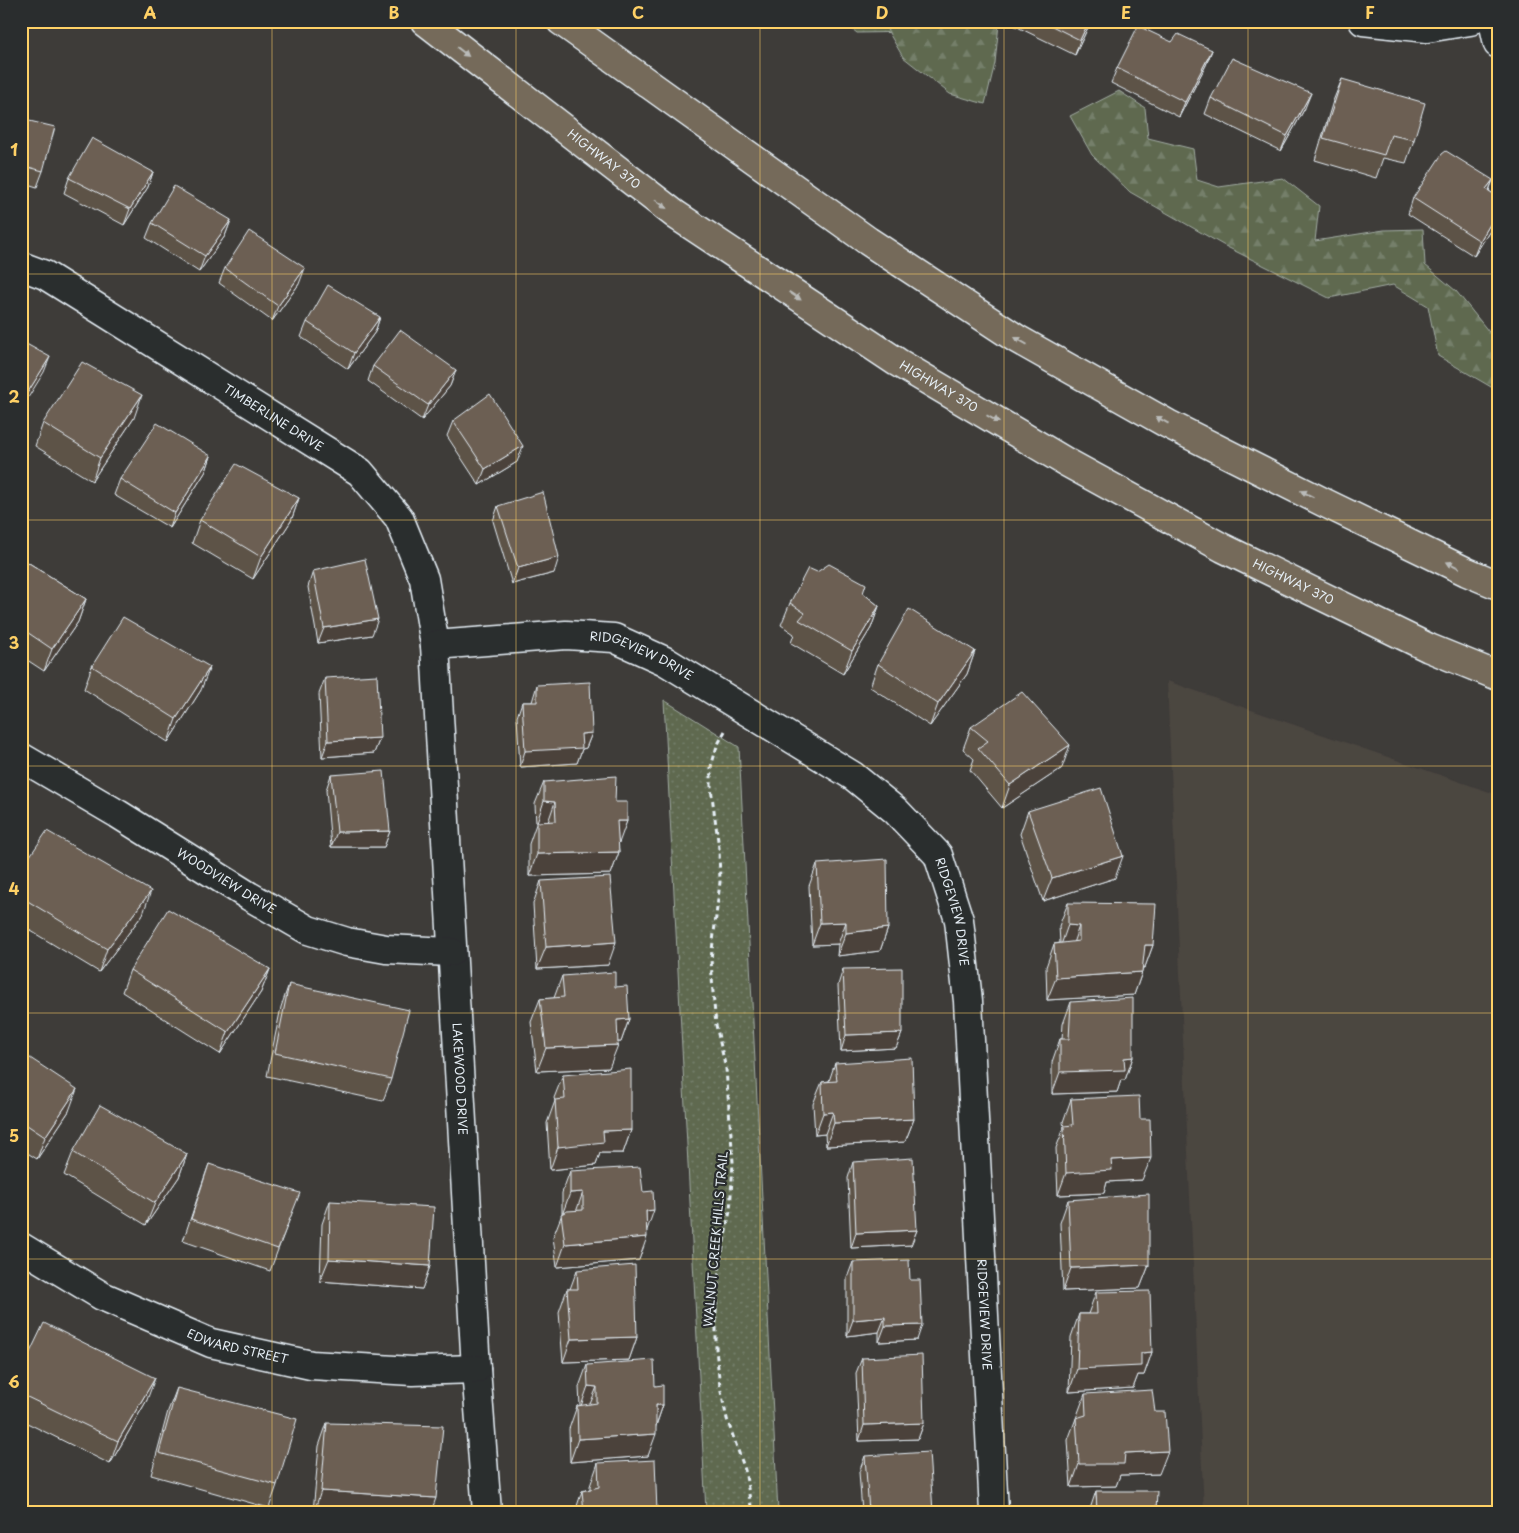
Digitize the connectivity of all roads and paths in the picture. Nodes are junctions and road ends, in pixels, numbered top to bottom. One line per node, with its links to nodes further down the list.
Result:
1 (425, 21): 10 (highway, HIGHWAY 370, one-way to 10)
2 (561, 21): 8 (highway, one-way to 2)
3 (1363, 21): 4 (street)
4 (1470, 21)
5 (1492, 21): 6 (street)
6 (1498, 44)
7 (21, 266): 9 (street, TIMBERLINE DRIVE)
8 (1498, 585)
9 (435, 645): 13 (street, LAKEWOOD DRIVE); 18 (street, RIDGEVIEW DRIVE)
10 (1498, 676)
11 (726, 728): 17 (path, WALNUT CREEK HILLS TRAIL)
12 (21, 757): 13 (street, WOODVIEW DRIVE)
13 (451, 952): 15 (street, LAKEWOOD DRIVE)
14 (21, 1247): 15 (street, EDWARD STREET)
15 (476, 1369): 16 (street, LAKEWOOD DRIVE)
16 (487, 1512)
17 (752, 1512)
18 (994, 1512)

